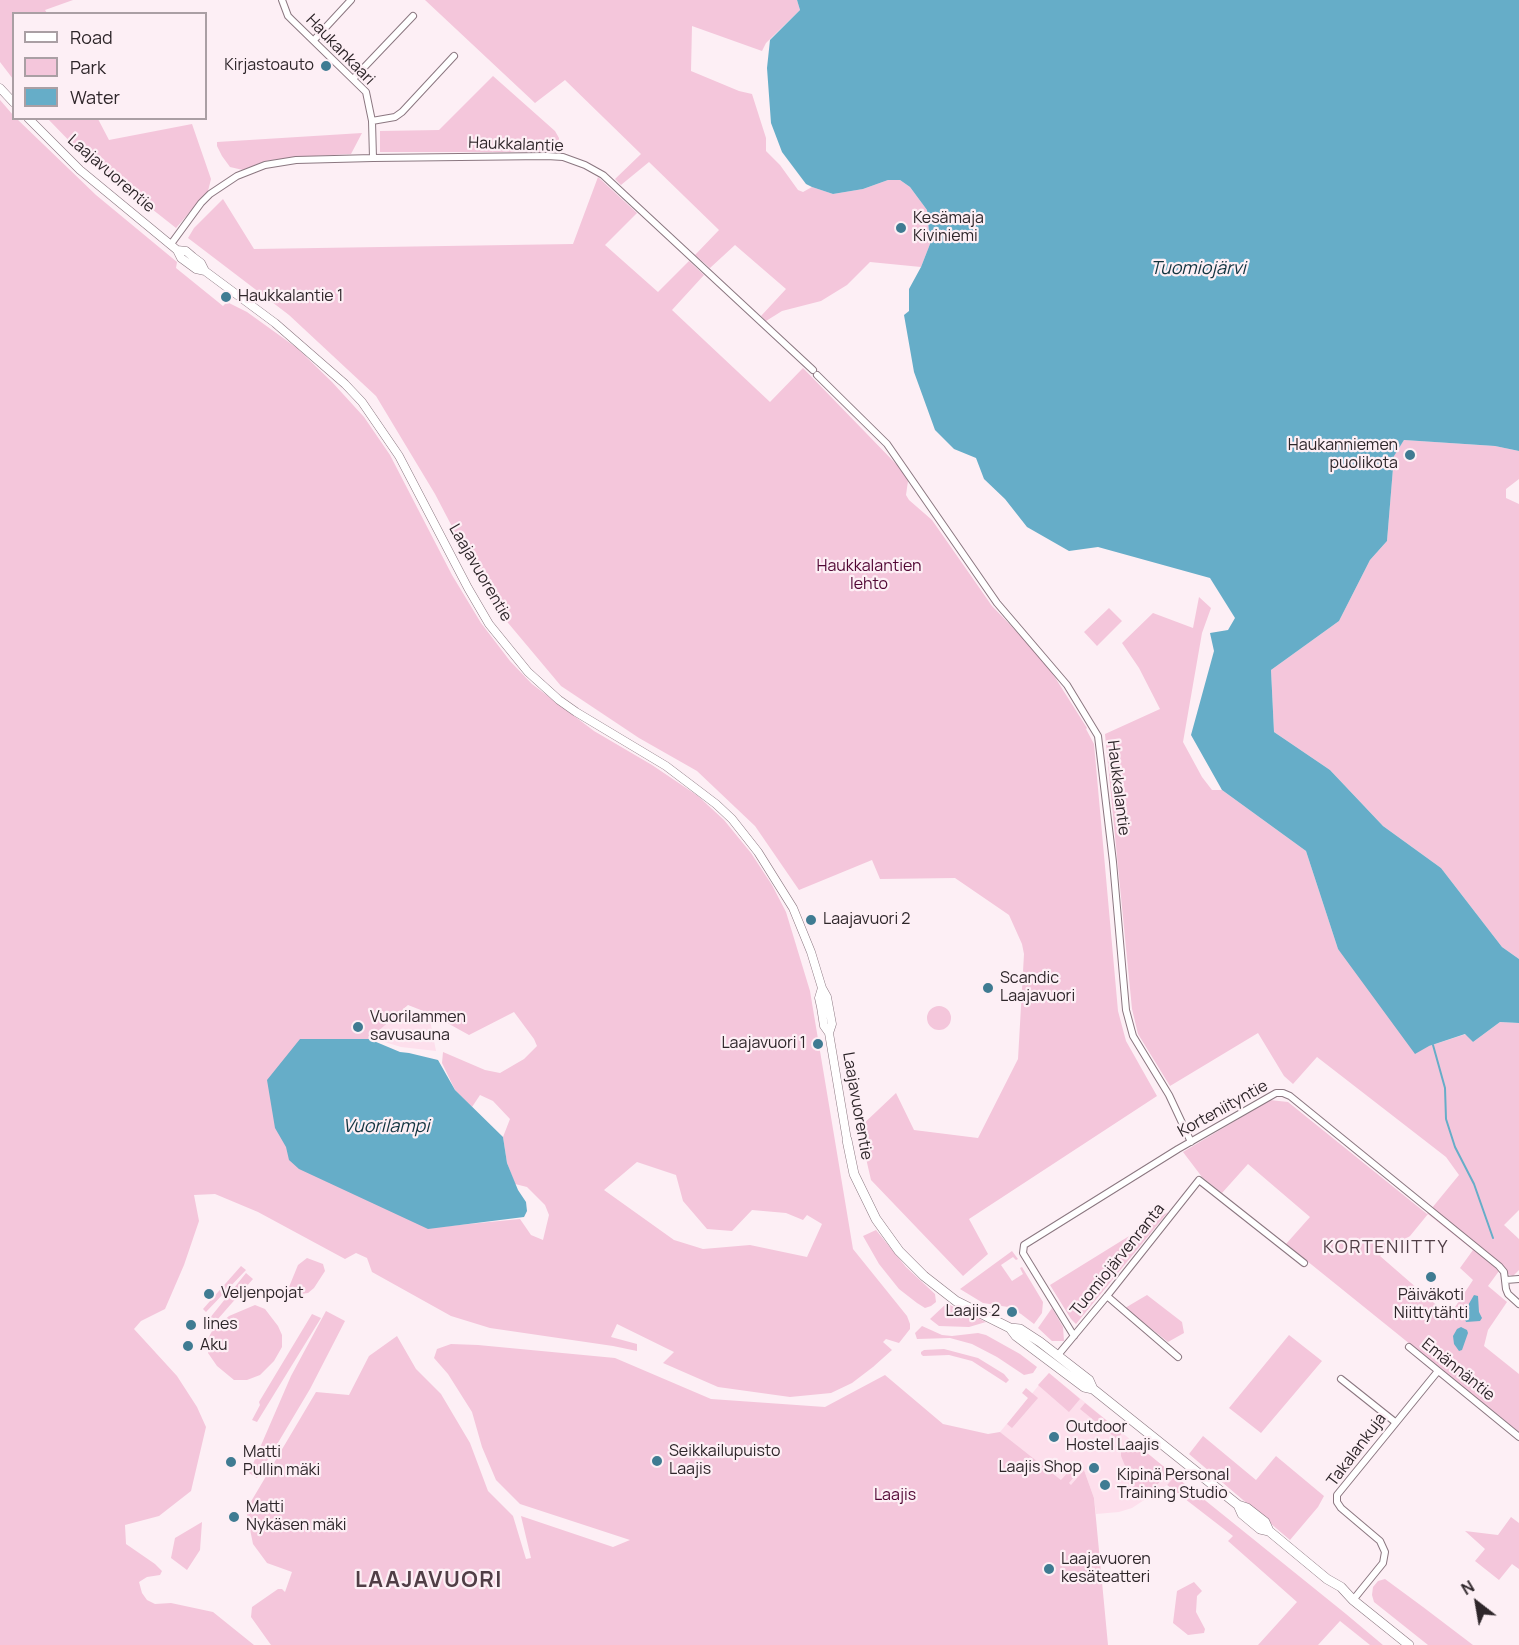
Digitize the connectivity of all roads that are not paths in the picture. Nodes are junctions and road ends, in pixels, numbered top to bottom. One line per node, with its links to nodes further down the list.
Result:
1 (282, 0): 4 (street, Haukankaari)
2 (351, 0): 4 (street)
3 (413, 16): 6 (street)
4 (314, 40): 6 (street, Haukankaari)
5 (454, 56): 10 (street)
6 (353, 79): 10 (street, Haukankaari)
7 (0, 88): 8 (street)
8 (12, 101)
9 (30, 120): 12 (street, Laajavuorentie)
10 (372, 121): 11 (street, Haukankaari)
11 (373, 158): 12 (street, Haukkalantie); 14 (street, Haukkalantie)
12 (174, 247): 13 (street, Laajavuorentie)
13 (847, 1140): 20 (main road, Laajavuorentie)
14 (1191, 1142): 17 (street, Korteniityntie); 21 (street, Korteniityntie)
15 (1304, 1263): 18 (street, Tuomiojärvenranta)
16 (1519, 1279): 17 (street)
17 (1506, 1280): 19 (street, Korteniityntie)
18 (1107, 1296): 21 (street, Tuomiojärvenranta); 24 (street)
19 (1519, 1304)
20 (1011, 1329): 23 (main road, Laajavuorentie); 27 (main road, Laajavuorentie)
21 (1074, 1336): 23 (street, Tuomiojärvenranta)
22 (1409, 1347): 25 (street, Emännäntie)
23 (1058, 1355): 27 (main road, Laajavuorentie)
24 (1178, 1357)
25 (1438, 1371): 28 (street, Takalankuja); 29 (street, Emännäntie)
26 (1341, 1379): 28 (street)
27 (1093, 1389): 30 (main road, Laajavuorentie)
28 (1395, 1422): 30 (street, Takalankuja)
29 (1519, 1437)
30 (1353, 1600): 31 (main road, Laajavuorentie)
31 (1409, 1645)

